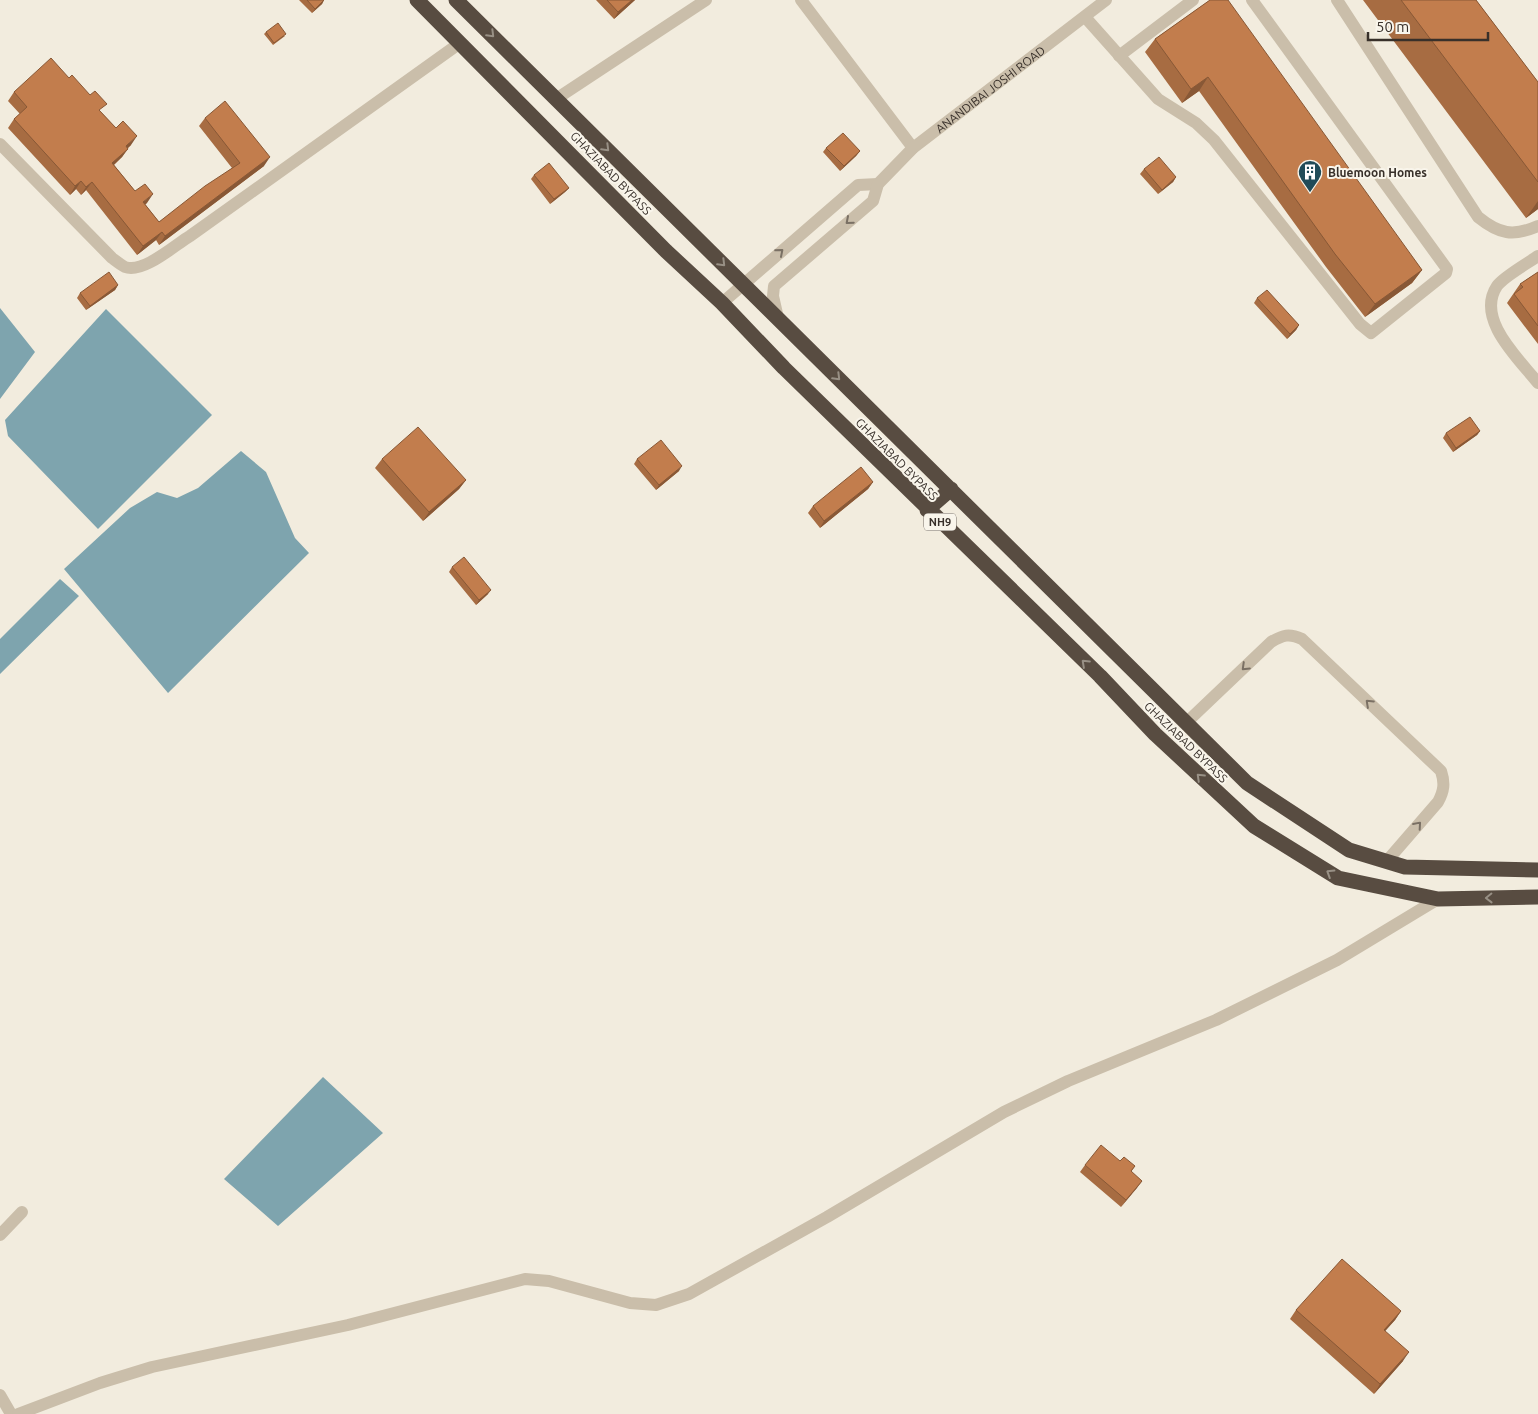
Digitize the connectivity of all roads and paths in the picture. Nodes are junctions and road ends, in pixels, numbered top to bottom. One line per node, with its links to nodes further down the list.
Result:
1 (417, 0): 10 (highway, GHAZIABAD BYPASS / NH9)
2 (456, 0): 12 (highway, GHAZIABAD BYPASS / NH9, one-way to 12)
3 (706, 0): 12 (street)
4 (801, 0): 14 (street)
5 (1106, 0): 9 (street, ANANDIBAI JOSHI ROAD)
6 (1193, 0): 11 (street)
7 (1252, 0): 11 (street)
8 (1337, 0): 16 (street)
9 (1085, 16): 11 (street); 14 (street, ANANDIBAI JOSHI ROAD)
10 (460, 43): 13 (street); 19 (highway, GHAZIABAD BYPASS / NH9)
11 (1118, 56)
12 (556, 99): 18 (highway, GHAZIABAD BYPASS / NH9, one-way to 18)
13 (0, 144)
14 (913, 148): 15 (street, ANANDIBAI JOSHI ROAD)
15 (878, 184): 18 (street, one-way to 15); 20 (street, ANANDIBAI JOSHI ROAD, one-way to 20)
16 (1538, 226)
17 (1538, 256): 21 (street)
18 (744, 284): 19 (street); 20 (highway, GHAZIABAD BYPASS / NH9)
19 (722, 303): 23 (highway, GHAZIABAD BYPASS / NH9)
20 (778, 318): 22 (highway, GHAZIABAD BYPASS / NH9, one-way to 22)
21 (1538, 383)
22 (951, 489): 23 (highway); 24 (highway, GHAZIABAD BYPASS / NH9)
23 (927, 510): 28 (highway, GHAZIABAD BYPASS / NH9, one-way to 23)
24 (1187, 722): 25 (highway, GHAZIABAD BYPASS / NH9); 25 (street, one-way to 24)
25 (1386, 862): 26 (highway, GHAZIABAD BYPASS / NH9)
26 (1538, 870)
27 (1538, 896): 28 (highway, GHAZIABAD BYPASS / NH9, one-way to 28)
28 (1438, 899): 33 (street)
29 (22, 1212): 30 (street)
30 (0, 1235)
31 (0, 1395): 32 (street)
32 (12, 1414)
33 (18, 1414)

